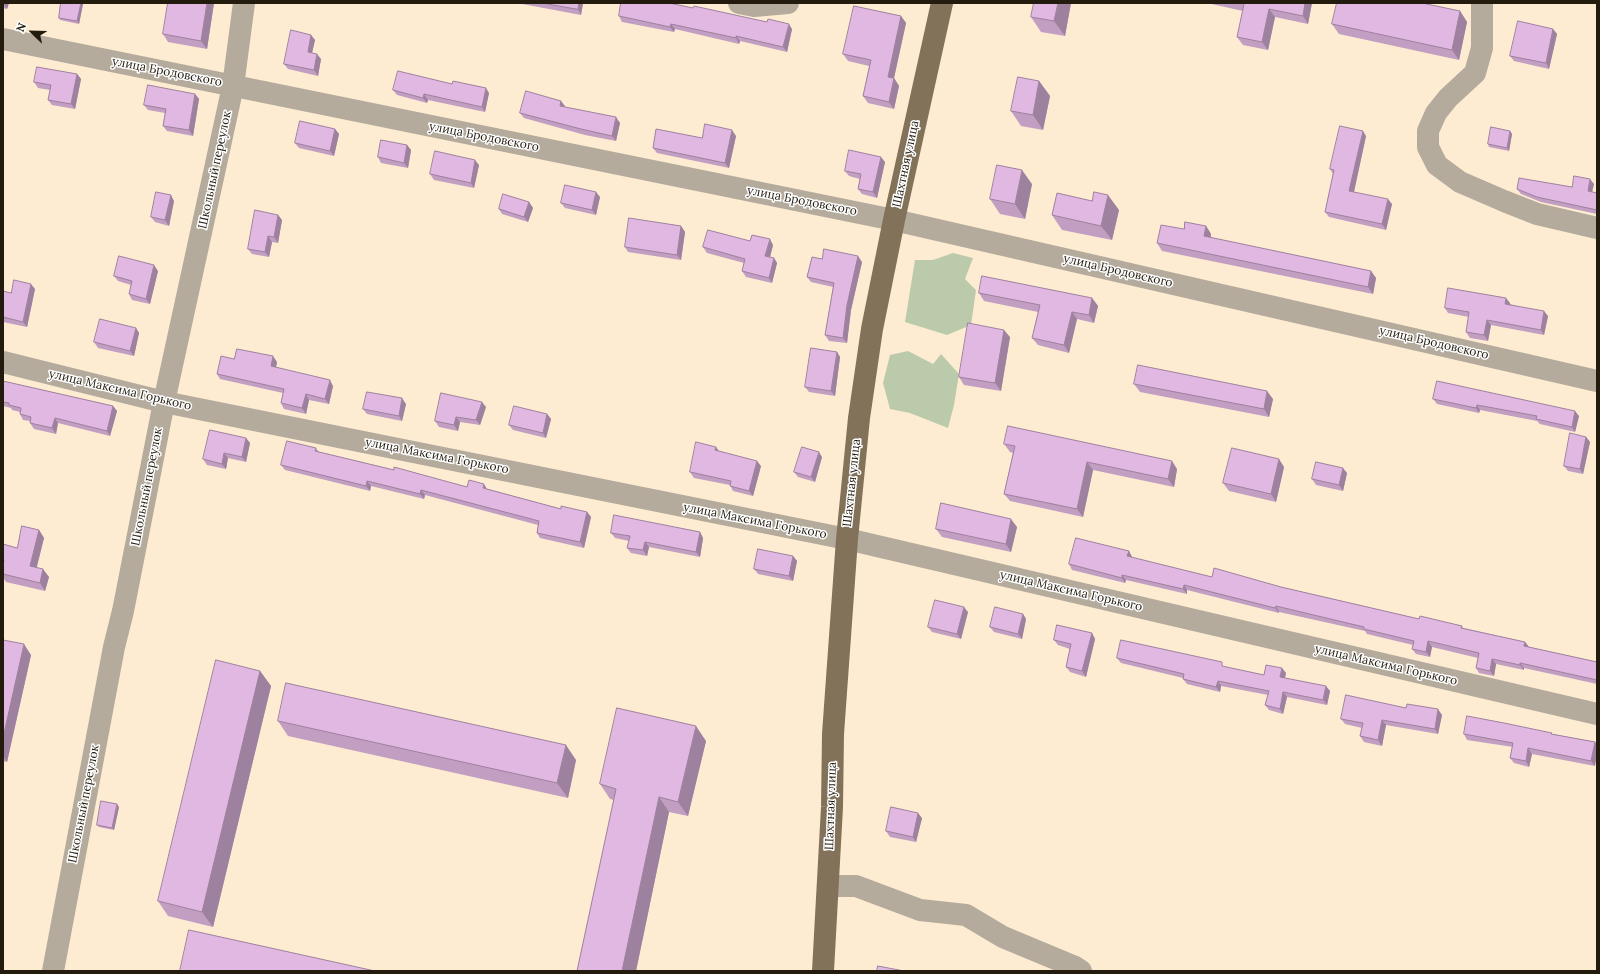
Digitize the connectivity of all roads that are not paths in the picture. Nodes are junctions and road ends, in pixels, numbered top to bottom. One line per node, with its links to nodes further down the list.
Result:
1 (244, 3): 7 (street, Школьный переулок)
2 (739, 3): 3 (street)
3 (788, 3)
4 (942, 3): 8 (main road, Шахтная улица)
5 (1482, 3): 9 (street)
6 (3, 39): 7 (street, улица Бродовского)
7 (233, 86): 8 (street, улица Бродовского); 12 (street, Школьный переулок)
8 (894, 220): 11 (street, улица Бродовского); 13 (main road, Шахтная улица)
9 (1597, 228)
10 (3, 362): 12 (street, улица Максима Горького)
11 (1597, 381)
12 (164, 402): 13 (street, улица Максима Горького); 16 (street, Школьный переулок)
13 (847, 539): 14 (street, улица Максима Горького); 15 (main road, Шахтная улица)
14 (1597, 714)
15 (828, 886): 17 (main road, Шахтная улица); 18 (street)
16 (53, 971)
17 (823, 971)
18 (1081, 971)

